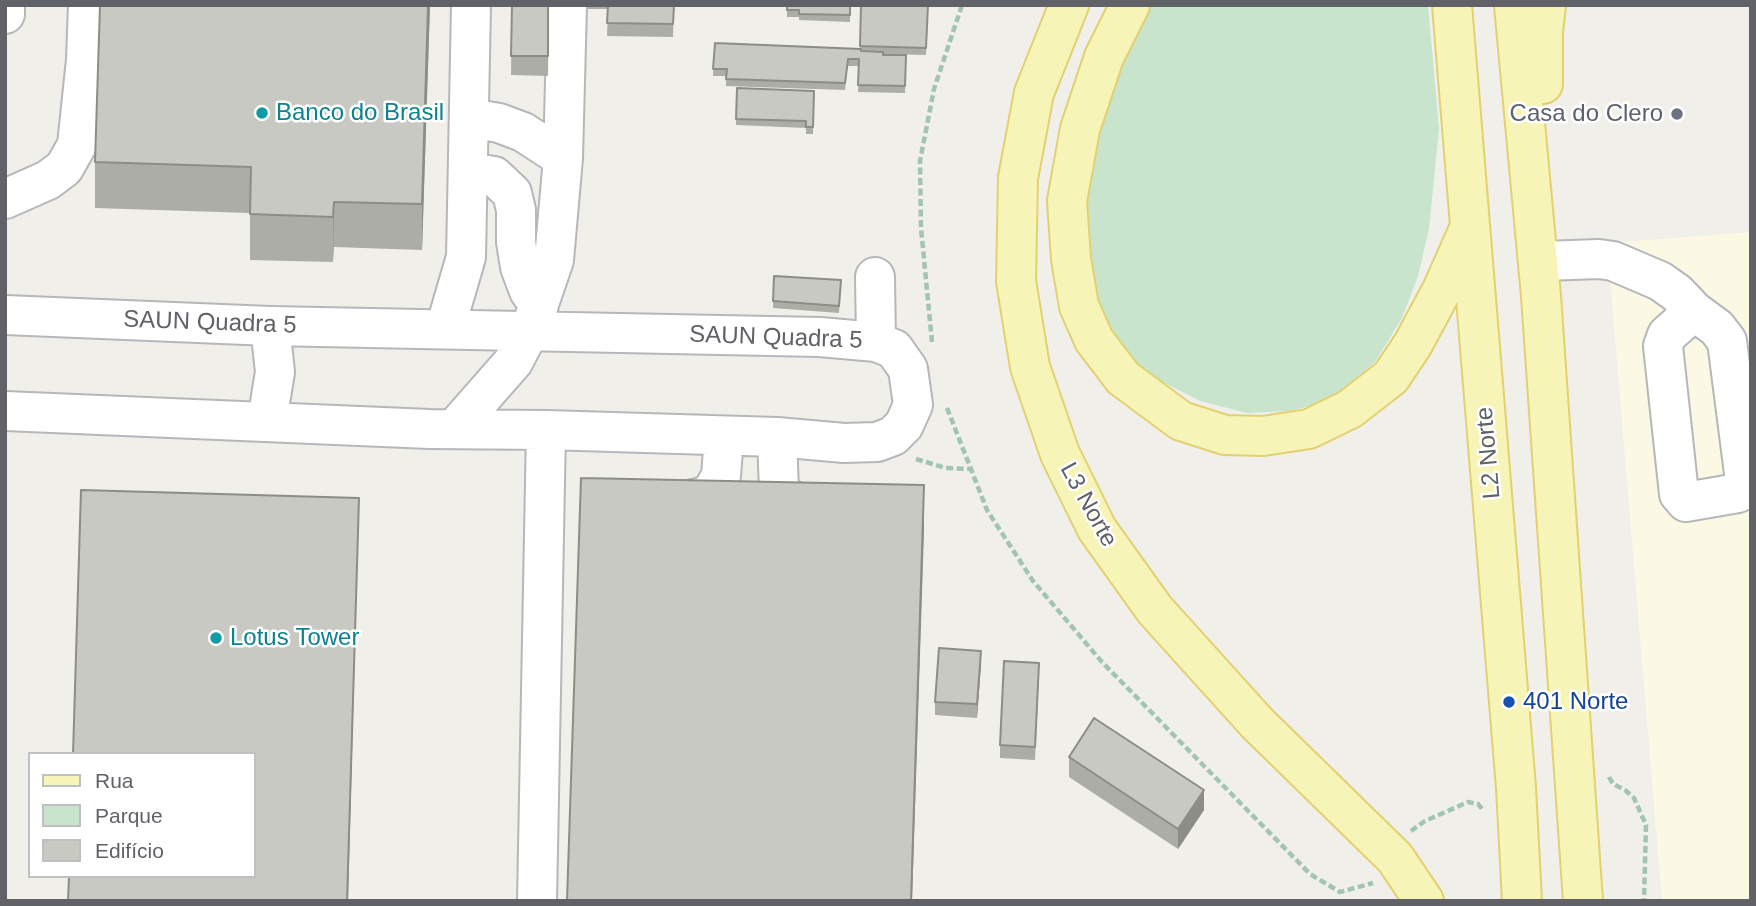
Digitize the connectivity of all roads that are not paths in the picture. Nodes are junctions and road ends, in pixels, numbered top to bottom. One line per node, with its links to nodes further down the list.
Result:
1 (5, 5): 10 (street)
2 (88, 5): 14 (street)
3 (471, 5): 11 (street)
4 (567, 5): 12 (street)
5 (1069, 5): 36 (main road, L3 Norte)
6 (1130, 5): 15 (main road)
7 (1452, 5): 15 (main road, L2 Norte)
8 (1514, 5): 17 (main road)
9 (1546, 5): 17 (main road)
10 (5, 14)
11 (469, 118): 12 (street); 13 (street)
12 (563, 158): 20 (street)
13 (468, 172): 20 (street); 22 (street)
14 (5, 199)
15 (1471, 224): 37 (main road, L2 Norte)
16 (875, 277): 23 (street)
17 (1542, 278): 18 (street); 38 (main road)
18 (1694, 311): 30 (street); 30 (street)
19 (5, 315): 21 (street, SAUN Quadra 5)
20 (535, 318): 22 (street, SAUN Quadra 5); 23 (street, SAUN Quadra 5); 26 (street)
21 (270, 326): 22 (street, SAUN Quadra 5); 25 (street)
22 (445, 328)
23 (876, 342): 29 (street, SAUN Quadra 5)
24 (5, 411): 25 (street)
25 (267, 421): 26 (street)
26 (455, 428): 27 (street)
27 (546, 430): 28 (street); 34 (street)
28 (724, 436): 29 (street); 32 (street)
29 (777, 437): 31 (street)
30 (1744, 503)
31 (850, 514)
32 (640, 515)
33 (581, 659): 34 (street)
34 (542, 660): 35 (street)
35 (537, 901)
36 (1424, 901)
37 (1522, 901)
38 (1583, 901)

